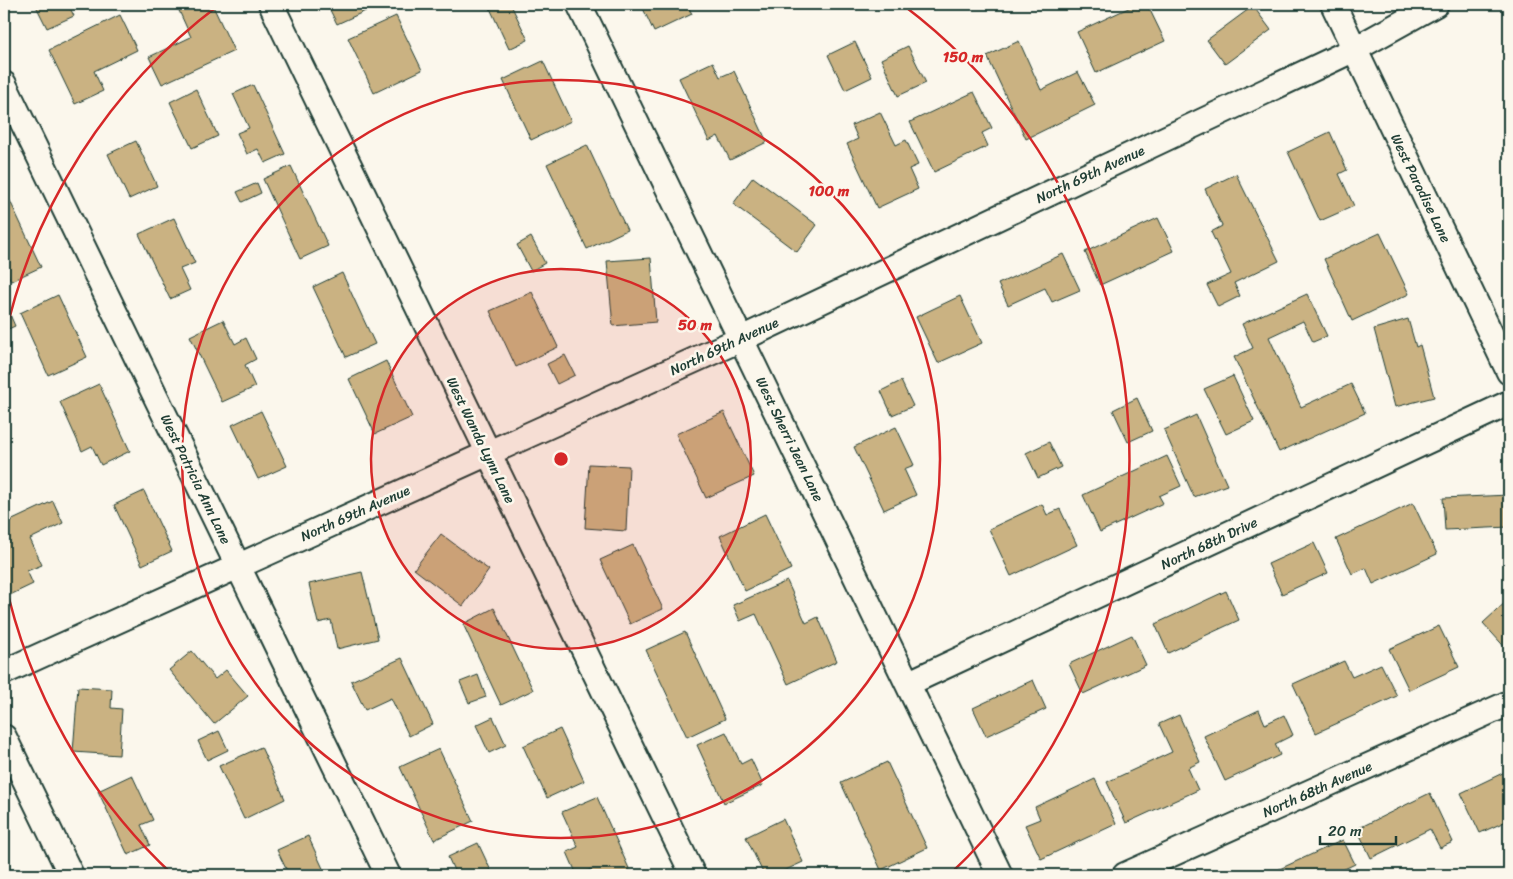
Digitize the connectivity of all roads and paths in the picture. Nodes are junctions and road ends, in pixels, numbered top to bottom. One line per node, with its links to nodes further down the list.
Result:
1 (271, 4): 10 (street, West Wanda Lynn Lane)
2 (579, 4): 7 (street, West Sherri Jean Lane)
3 (1333, 4): 5 (street, West Paradise Lane)
4 (1436, 4): 5 (street, North 69th Avenue)
5 (1355, 49): 7 (street, North 69th Avenue); 8 (street, West Paradise Lane)
6 (4, 84): 11 (street, West Patricia Ann Lane)
7 (741, 338): 10 (street, North 69th Avenue); 13 (street, West Sherri Jean Lane)
8 (1509, 372)
9 (1509, 403): 13 (street, North 68th Drive)
10 (488, 453): 11 (street, North 69th Avenue); 18 (street, West Wanda Lynn Lane)
11 (238, 565): 12 (street, North 69th Avenue); 17 (street, West Patricia Ann Lane)
12 (4, 672)
13 (909, 683): 19 (street, West Sherri Jean Lane)
14 (1509, 703): 20 (street, North 68th Avenue)
15 (4, 737): 16 (street)
16 (71, 875)
17 (388, 875)
18 (693, 875)
19 (1000, 875)
20 (1126, 875)

